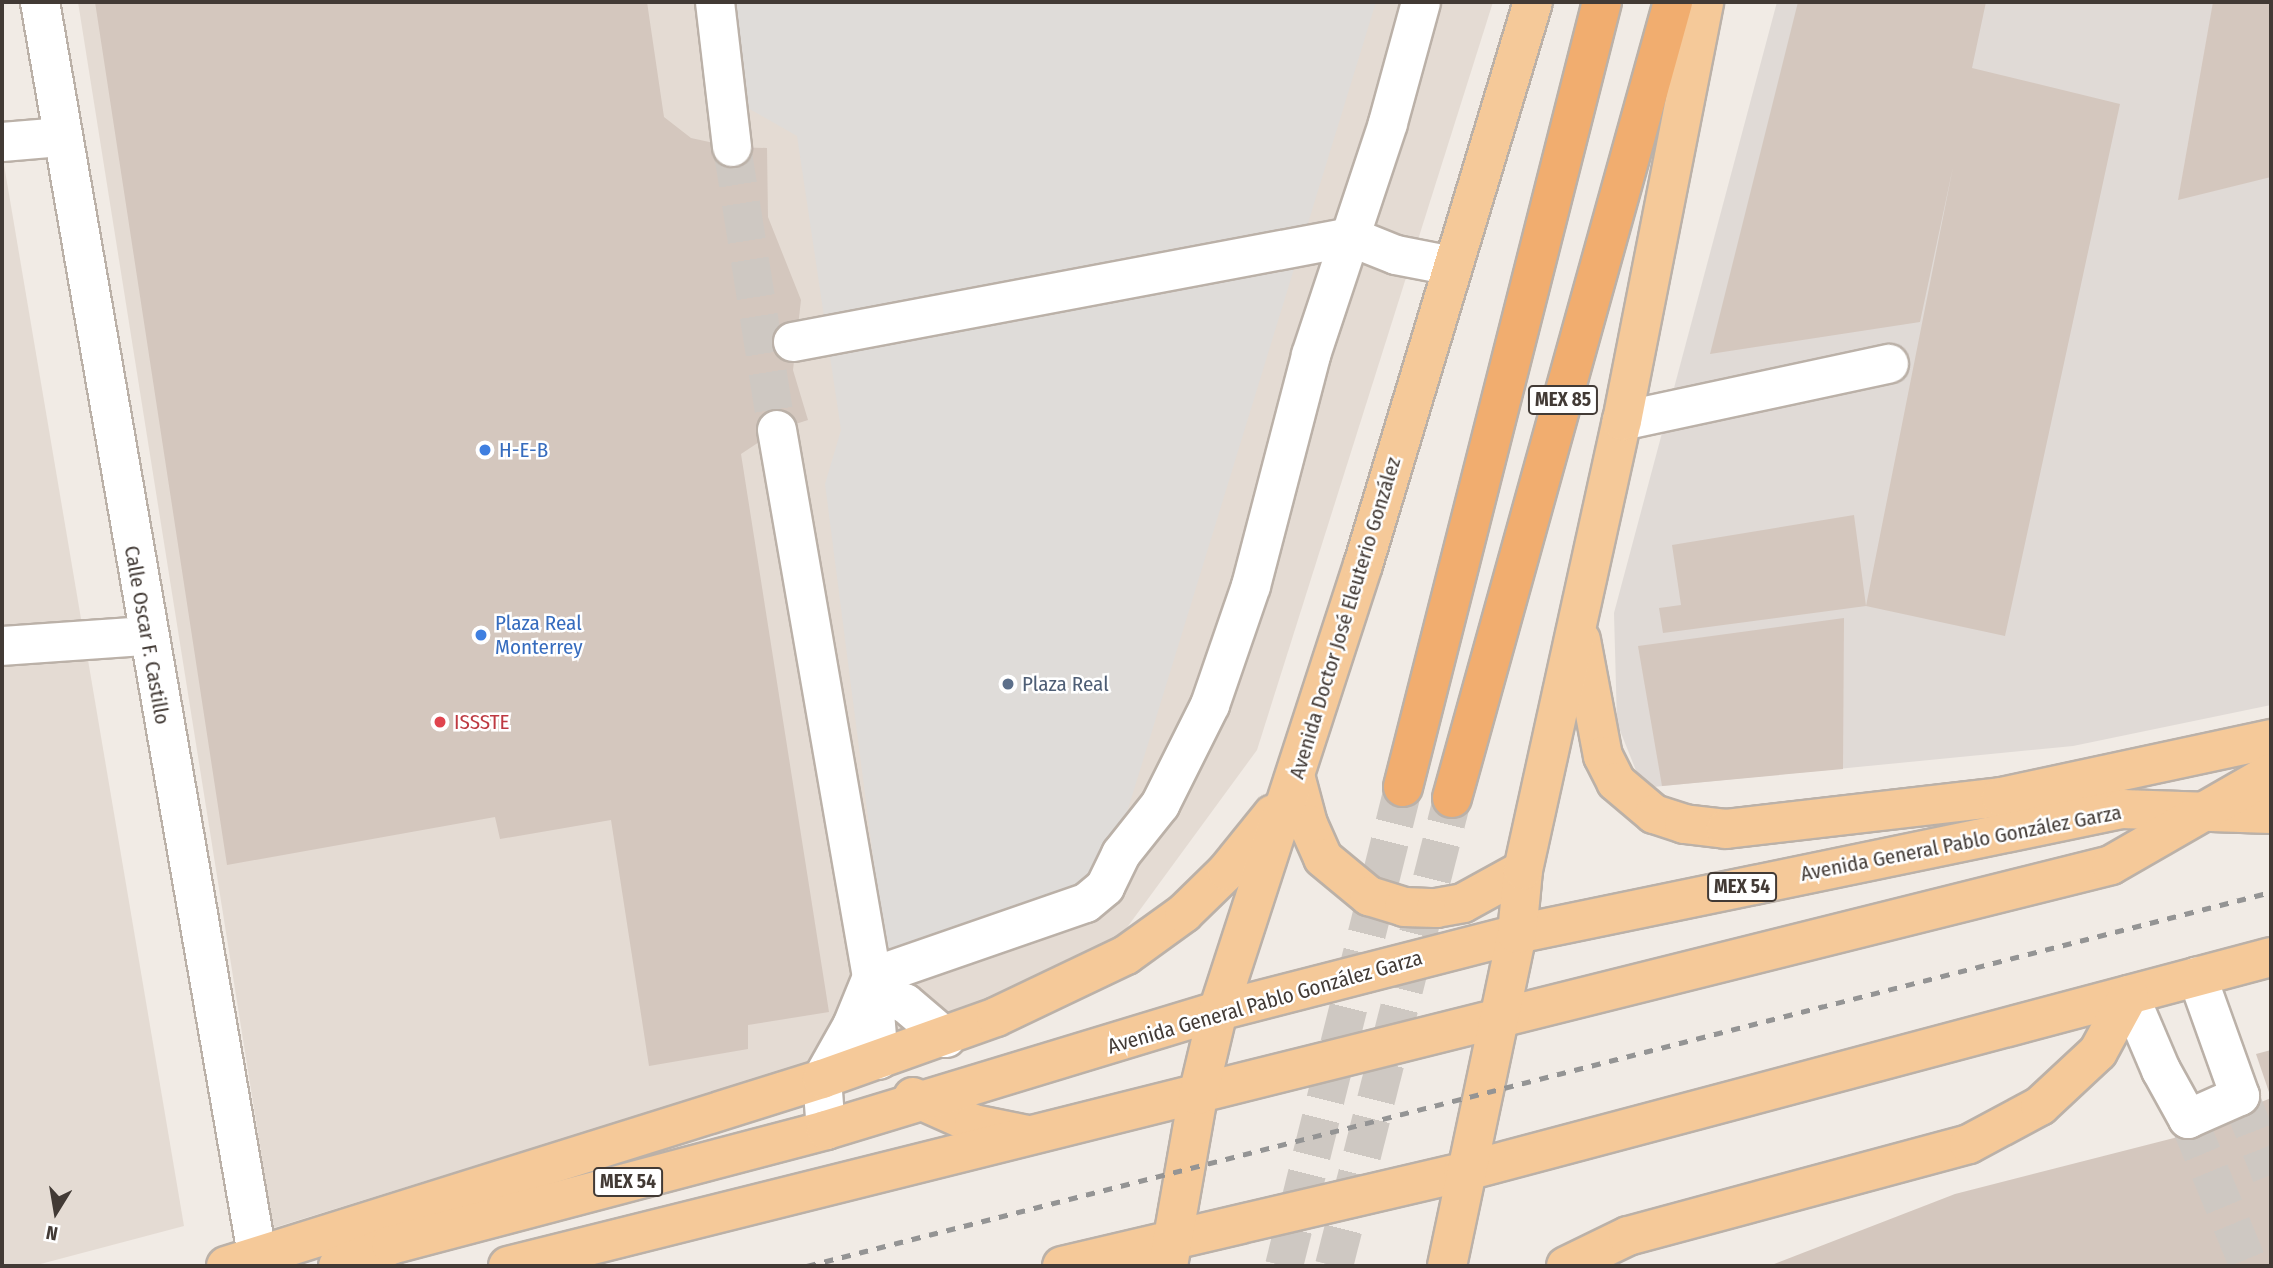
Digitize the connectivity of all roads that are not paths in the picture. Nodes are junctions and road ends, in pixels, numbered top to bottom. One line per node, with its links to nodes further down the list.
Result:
1 (40, 2): 8 (street, Calle Oscar F. Castillo)
2 (715, 2): 10 (street)
3 (1421, 2): 11 (street)
4 (1533, 2): 12 (main road, Avenida Doctor José Eleuterio González)
5 (1602, 2): 22 (highway, MEX 85)
6 (1673, 2): 24 (highway, MEX 85)
7 (1704, 2): 15 (main road)
8 (62, 137): 9 (street); 18 (street, Calle Oscar F. Castillo)
9 (2, 142)
10 (732, 147)
11 (1339, 245): 12 (street); 13 (street); 31 (street)
12 (1447, 280): 23 (main road, Avenida Doctor José Eleuterio González)
13 (793, 342)
14 (1889, 364): 15 (street)
15 (1622, 421): 17 (main road)
16 (777, 430): 31 (street)
17 (1579, 625): 20 (main road); 27 (main road)
18 (146, 636): 19 (street); 44 (street, Calle Oscar F. Castillo)
19 (2, 646)
20 (2271, 739)
21 (2271, 773): 25 (main road, Avenida General Pablo González Garza / MEX 54)
22 (1403, 787)
23 (1292, 788): 27 (main road); 33 (main road, Avenida Doctor José Eleuterio González); 35 (main road)
24 (1452, 798)
25 (2208, 811): 26 (main road, Avenida General Pablo González Garza / MEX 54); 28 (main road, Avenida General Pablo González Garza / MEX 54); 34 (main road, Avenida General Pablo González Garza / MEX 54)
26 (2271, 814)
27 (1523, 870): 28 (main road)
28 (1517, 934): 33 (main road, Avenida General Pablo González Garza / MEX 54); 34 (main road)
29 (2271, 957): 30 (main road)
30 (2196, 976): 32 (main road); 32 (street)
31 (873, 985): 35 (street); 36 (street); 37 (street)
32 (2129, 995): 42 (main road); 49 (main road)
33 (1219, 1011): 38 (main road, Avenida Doctor José Eleuterio González); 39 (main road, Avenida General Pablo González Garza / MEX 54)
34 (1499, 1020): 38 (main road, Avenida General Pablo González Garza / MEX 54); 42 (main road)
35 (946, 1038): 36 (main road)
36 (879, 1060): 37 (main road); 39 (main road)
37 (822, 1079): 40 (street); 44 (main road)
38 (1198, 1095): 41 (main road, Avenida General Pablo González Garza / MEX 54); 43 (main road, Avenida Doctor José Eleuterio González)
39 (919, 1103): 40 (main road, Avenida General Pablo González Garza / MEX 54); 41 (main road)
40 (826, 1130): 45 (main road, Avenida General Pablo González Garza / MEX 54)
41 (1036, 1137): 46 (main road, Avenida General Pablo González Garza / MEX 54)
42 (1463, 1172): 43 (main road); 48 (main road)
43 (1169, 1252): 47 (main road)
44 (247, 1262)
45 (338, 1266)
46 (508, 1266)
47 (1062, 1266)
48 (1447, 1266)
49 (1566, 1266)

